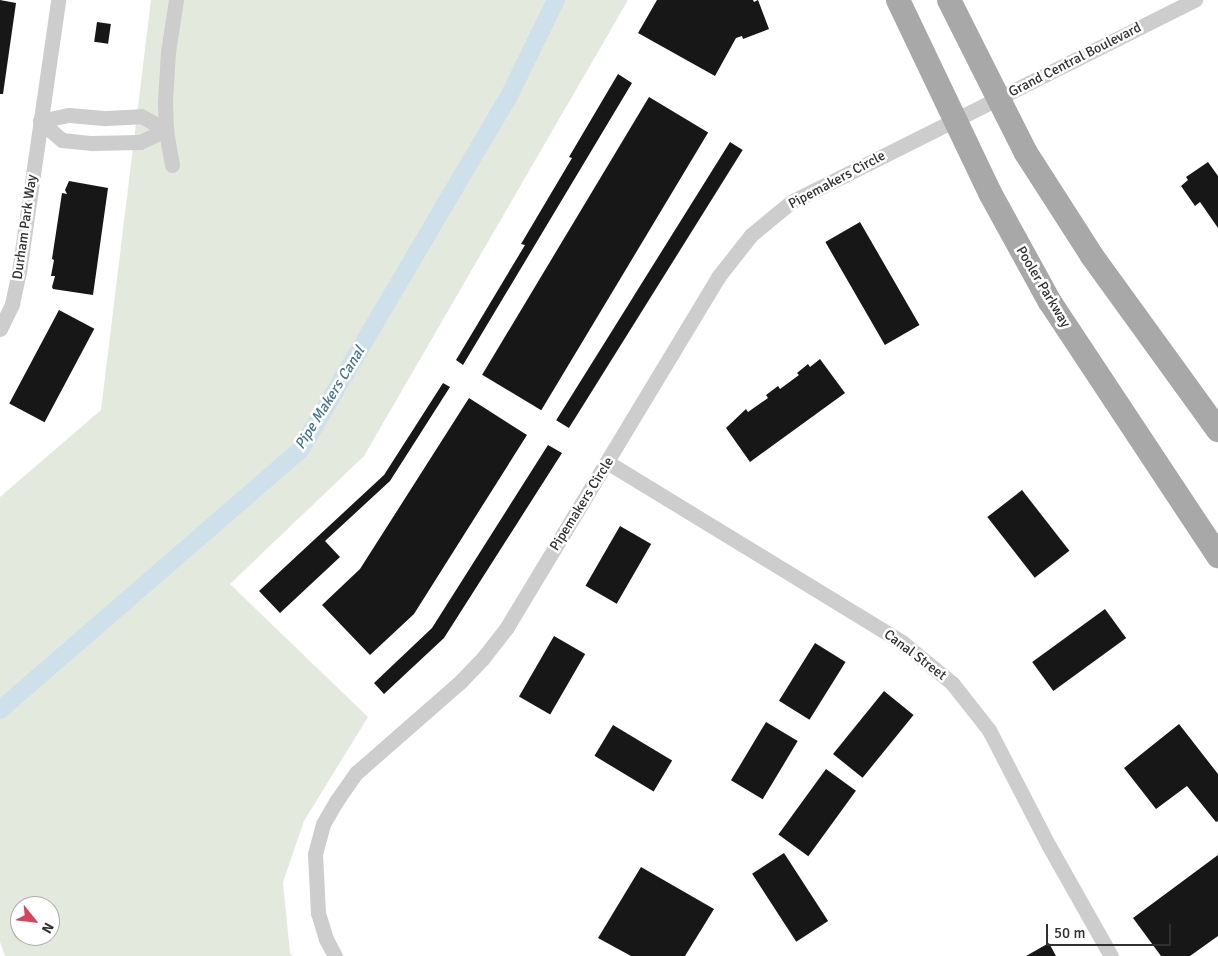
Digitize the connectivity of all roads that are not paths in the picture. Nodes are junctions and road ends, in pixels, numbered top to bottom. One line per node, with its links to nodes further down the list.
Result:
1 (58, 0): 9 (street, Durham Park Way)
2 (176, 0): 10 (street)
3 (898, 0): 8 (main road, Pooler Parkway)
4 (949, 0): 6 (main road)
5 (1195, 0): 6 (street, Grand Central Boulevard)
6 (998, 99): 8 (street, Grand Central Boulevard); 15 (main road)
7 (113, 118): 9 (street); 10 (street); 11 (street)
8 (954, 120): 14 (main road, Pooler Parkway); 16 (street, Pipemakers Circle)
9 (40, 121): 11 (street); 13 (street, Durham Park Way)
10 (166, 130): 11 (street); 12 (street)
11 (114, 144)
12 (172, 165)
13 (0, 330)
14 (1091, 365): 17 (main road); 18 (main road, Pooler Parkway)
15 (1218, 430)
16 (607, 462): 19 (street, Pipemakers Circle); 20 (street, Canal Street)
17 (1218, 531)
18 (1218, 556)
19 (336, 956)
20 (1111, 956)

